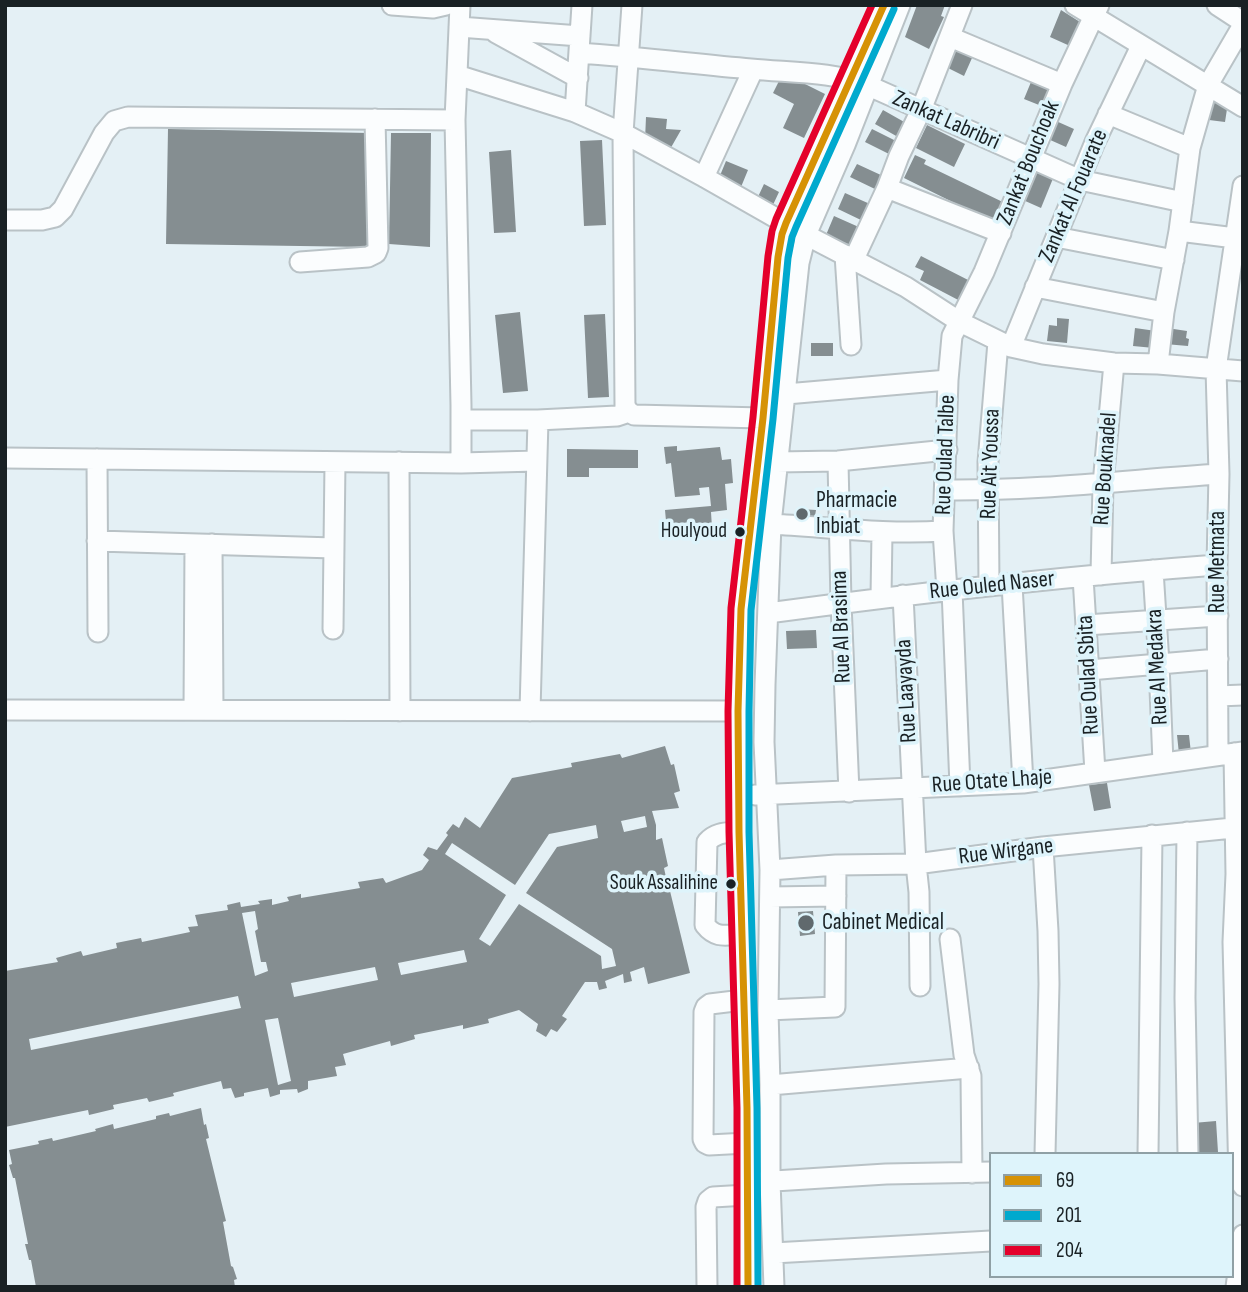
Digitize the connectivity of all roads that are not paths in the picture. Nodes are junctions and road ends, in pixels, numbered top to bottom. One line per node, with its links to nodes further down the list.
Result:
1 (392, 5): 2 (street)
2 (446, 5)
3 (460, 5): 13 (street)
4 (582, 5): 16 (street)
5 (632, 5): 18 (street)
6 (884, 5): 22 (street)
7 (900, 5): 22 (street)
8 (962, 5): 15 (street)
9 (1075, 5): 11 (street)
10 (1217, 5): 12 (street)
11 (1096, 10): 17 (street); 23 (street, Zankat Bouchoak)
12 (1243, 23): 24 (street)
13 (459, 27): 14 (street, Zankat Labribri); 20 (street)
14 (489, 29): 16 (street, Zankat Labribri); 21 (street)
15 (950, 37): 23 (street); 26 (street)
16 (580, 45): 18 (street, Zankat Labribri); 21 (street)
17 (1141, 46): 24 (street); 28 (street, Zankat Al Fouarate)
18 (629, 57): 19 (street, Zankat Labribri); 31 (street)
19 (753, 70): 22 (street, Zankat Labribri); 34 (street)
20 (457, 75): 27 (street); 30 (street)
21 (578, 78): 27 (street)
22 (860, 82): 26 (street, Zankat Labribri); 40 (street); 43 (street)
23 (1062, 84): 33 (street, Zankat Bouchoak)
24 (1208, 85): 25 (street); 32 (street)
25 (1243, 107)
26 (920, 110): 33 (street, Zankat Labribri); 37 (street)
27 (575, 112): 31 (street)
28 (1108, 114): 32 (street); 35 (street, Zankat Al Fouarate)
29 (375, 119): 30 (street); 39 (street); 48 (street)
30 (455, 120): 61 (street)
31 (623, 133): 34 (street); 60 (street)
32 (1190, 148): 38 (street)
33 (1031, 159): 35 (street, Zankat Labribri); 42 (street, Zankat Bouchoak)
34 (704, 177): 40 (street)
35 (1080, 180): 38 (street, Zankat Labribri); 44 (street, Zankat Al Fouarate)
36 (1243, 186): 45 (street, Rue Metmata)
37 (887, 188): 42 (street); 46 (street)
38 (1184, 202): 41 (street)
39 (5, 220)
40 (786, 223): 43 (street); 62 (street)
41 (1179, 231): 45 (street); 47 (street)
42 (1001, 233): 51 (street, Zankat Bouchoak)
43 (806, 235): 46 (street); 59 (street)
44 (1056, 237): 47 (street); 49 (street, Zankat Al Fouarate)
45 (1239, 239): 56 (street, Rue Metmata)
46 (849, 257): 51 (street); 52 (street)
47 (1174, 260): 50 (street)
48 (300, 262)
49 (1035, 287): 50 (street); 53 (street, Zankat Al Fouarate)
50 (1164, 312): 55 (street)
51 (960, 322): 53 (street); 58 (street, Rue Oulad Talbe)
52 (851, 345)
53 (1004, 345): 54 (street); 76 (street, Rue Ait Youssa)
54 (1114, 363): 55 (street); 74 (street, Rue Bouknadel)
55 (1158, 364): 56 (street)
56 (1216, 369): 57 (street); 73 (street, Rue Metmata)
57 (1243, 371)
58 (948, 380): 59 (street); 64 (street, Rue Oulad Talbe)
59 (786, 394): 71 (street)
60 (629, 412): 62 (street); 63 (street)
61 (461, 413): 63 (street); 72 (street)
62 (763, 418): 108 (street)
63 (538, 420): 68 (street)
64 (947, 450): 69 (street); 75 (street, Rue Oulad Talbe)
65 (5, 458): 66 (street)
66 (97, 459): 67 (street); 81 (street)
67 (335, 461): 70 (street); 83 (street)
68 (536, 461): 72 (street); 107 (street)
69 (838, 461): 71 (street); 78 (street, Rue Al Brasima)
70 (399, 462): 72 (street); 106 (street)
71 (777, 462): 77 (street)
72 (461, 463)
73 (1219, 474): 74 (street); 84 (street, Rue Metmata)
74 (1103, 484): 76 (street); 86 (street, Rue Bouknadel)
75 (945, 490): 76 (street); 79 (street, Rue Oulad Talbe)
76 (988, 490): 88 (street, Rue Ait Youssa)
77 (771, 524): 78 (street); 93 (street)
78 (839, 528): 80 (street); 92 (street, Rue Al Brasima)
79 (943, 531): 80 (street); 89 (street, Rue Oulad Talbe)
80 (882, 532): 91 (street)
81 (97, 541): 82 (street); 98 (street)
82 (204, 544): 83 (street); 105 (street)
83 (334, 548): 97 (street)
84 (1217, 565): 85 (street, Rue Ouled Naser); 94 (street, Rue Metmata)
85 (1153, 570): 86 (street, Rue Ouled Naser); 95 (street, Rue Al Medakra)
86 (1092, 576): 87 (street, Rue Ouled Naser); 96 (street, Rue Oulad Sbita)
87 (1012, 584): 88 (street, Rue Ouled Naser); 112 (street)
88 (989, 586): 89 (street, Rue Ouled Naser)
89 (949, 590): 90 (street, Rue Ouled Naser); 113 (street, Rue Oulad Talbe)
90 (903, 595): 91 (street, Rue Ouled Naser); 114 (street, Rue Laayayda)
91 (881, 597): 92 (street, Rue Ouled Naser)
92 (841, 603): 93 (street, Rue Ouled Naser); 115 (street, Rue Al Brasima)
93 (768, 613): 117 (street)
94 (1218, 616): 95 (street); 99 (street, Rue Metmata)
95 (1156, 620): 96 (street); 100 (street, Rue Al Medakra)
96 (1086, 625): 101 (street, Rue Oulad Sbita)
97 (333, 629)
98 (98, 632)
99 (1218, 659): 100 (street); 103 (street, Rue Metmata)
100 (1159, 664): 101 (street); 110 (street, Rue Al Medakra)
101 (1089, 670): 111 (street, Rue Oulad Sbita)
102 (1243, 695): 103 (street)
103 (1217, 696): 109 (street, Rue Metmata)
104 (5, 710): 105 (street)
105 (204, 710): 106 (street)
106 (400, 711): 107 (street)
107 (530, 711): 108 (street)
108 (738, 712): 116 (street)
109 (1232, 754): 110 (street, Rue Otate Lhaje); 118 (street, Rue Metmata)
110 (1163, 763): 111 (street, Rue Otate Lhaje)
111 (1095, 772): 112 (street, Rue Otate Lhaje)
112 (1023, 783): 113 (street, Rue Otate Lhaje)
113 (960, 786): 114 (street, Rue Otate Lhaje)
114 (912, 787): 115 (street, Rue Otate Lhaje); 123 (street, Rue Laayayda)
115 (849, 792): 117 (street, Rue Otate Lhaje)
116 (740, 795): 117 (street, Rue Otate Lhaje); 119 (street)
117 (767, 795): 125 (street)
118 (1239, 828): 120 (street, Rue Wirgane); 126 (street, Rue Metmata)
119 (739, 832): 127 (street); 131 (street)
120 (1188, 832): 121 (street, Rue Wirgane); 144 (street)
121 (1152, 835): 122 (street, Rue Wirgane); 143 (street)
122 (1043, 847): 123 (street, Rue Wirgane); 142 (street)
123 (916, 864): 124 (street, Rue Wirgane); 134 (street, Rue Laayayda)
124 (836, 865): 125 (street, Rue Wirgane); 129 (street)
125 (770, 870): 128 (street)
126 (1239, 874): 130 (street, Rue Metmata)
127 (741, 895): 128 (street); 131 (street)
128 (770, 895): 129 (street); 136 (street)
129 (836, 896): 136 (street)
130 (1238, 906): 133 (street, Rue Metmata)
131 (742, 934): 135 (street)
132 (950, 939): 137 (street)
133 (1238, 942): 138 (street, Rue Metmata)
134 (920, 986)
135 (743, 1000): 141 (street); 141 (street)
136 (768, 1010): 139 (street)
137 (969, 1068): 139 (street); 145 (street)
138 (1239, 1069): 140 (street, Rue Metmata)
139 (770, 1085): 146 (street)
140 (1240, 1128): 147 (street, Rue Metmata)
141 (747, 1143): 148 (street)
142 (1045, 1152)
143 (1149, 1152)
144 (1188, 1152)
145 (981, 1172): 146 (street)
146 (770, 1181): 148 (street); 151 (street)
147 (1238, 1181)
148 (747, 1189): 152 (street); 153 (street)
149 (1243, 1235): 155 (street)
150 (989, 1241): 151 (street)
151 (773, 1254): 154 (street)
152 (707, 1287)
153 (748, 1287)
154 (774, 1287)
155 (1236, 1287)

